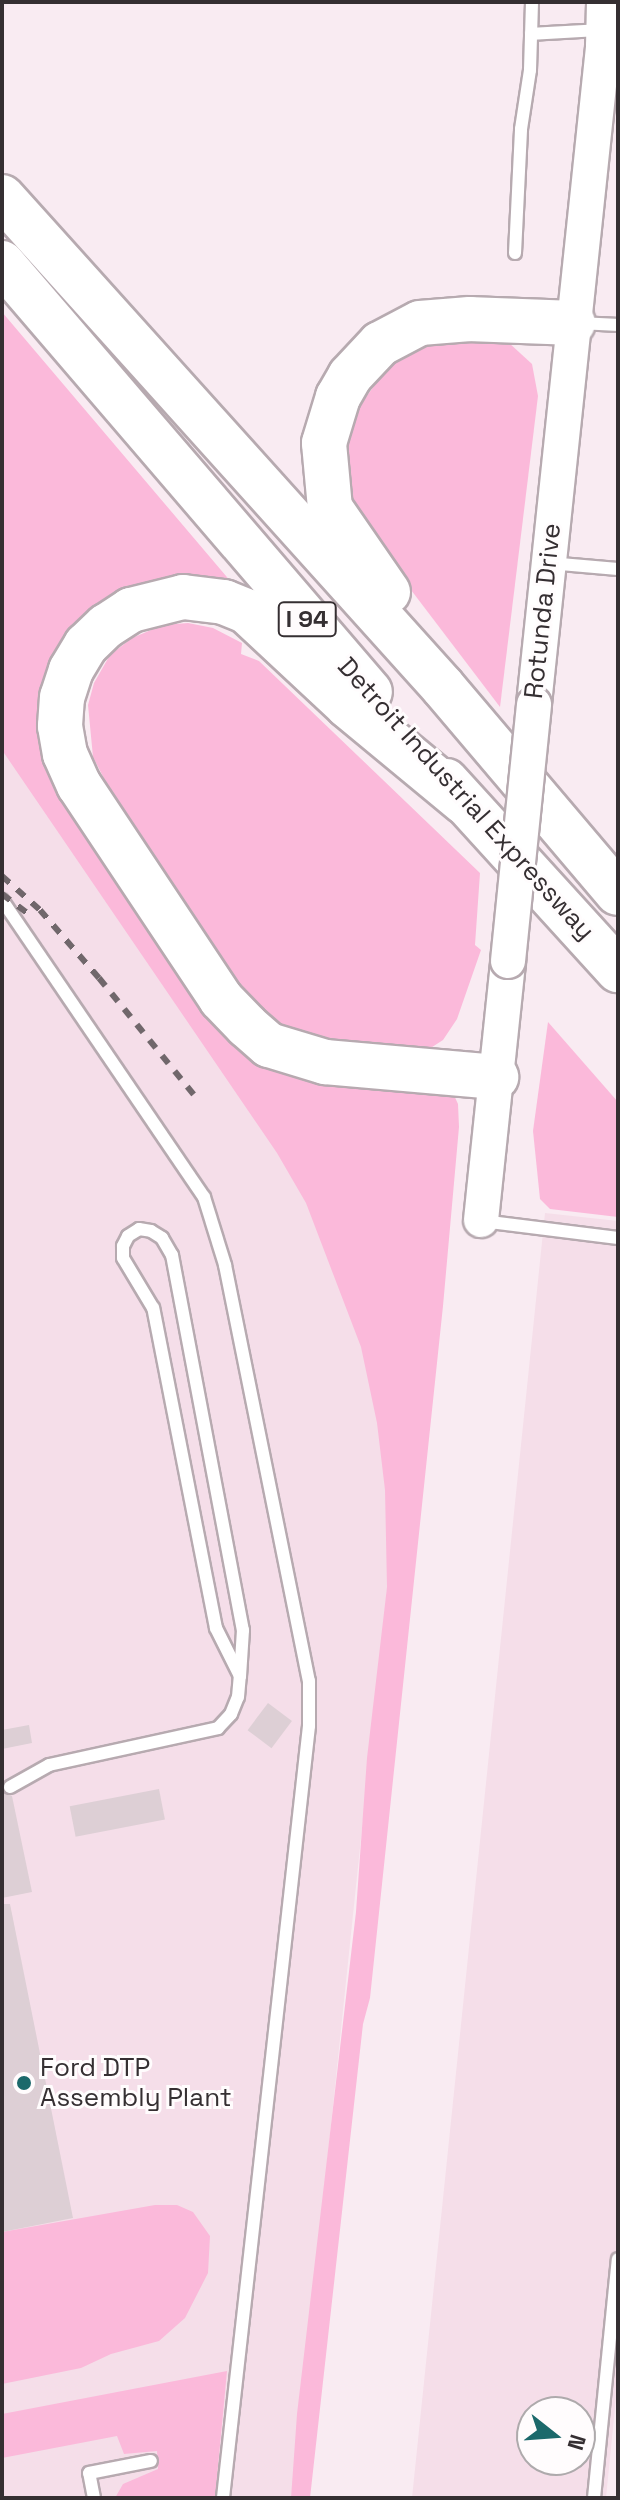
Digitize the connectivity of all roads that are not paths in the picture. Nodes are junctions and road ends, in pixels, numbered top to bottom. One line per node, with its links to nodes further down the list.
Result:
1 (532, 2): 3 (lane)
2 (604, 16): 3 (lane); 7 (main road, Rotunda Drive)
3 (531, 34): 5 (lane)
4 (2, 197): 11 (highway, Detroit Industrial Expressway / I 94)
5 (515, 253)
6 (2, 263): 12 (highway, Detroit Industrial Expressway / I 94)
7 (573, 323): 8 (lane); 9 (main road, Rotunda Drive); 11 (highway)
8 (618, 325)
9 (548, 563): 10 (lane); 16 (main road, Rotunda Drive, bridge)
10 (618, 569)
11 (443, 687): 13 (highway, Detroit Industrial Expressway / I 94)
12 (464, 802): 15 (highway, Detroit Industrial Expressway / I 94); 16 (highway)
13 (618, 893)
14 (2, 900): 24 (lane)
15 (618, 970)
16 (496, 1077): 17 (main road, Rotunda Drive)
17 (481, 1220): 18 (lane)
18 (618, 1238)
19 (240, 1676): 19 (lane); 20 (lane)
20 (10, 1787)
21 (618, 2259): 25 (lane)
22 (151, 2461): 23 (lane)
23 (94, 2498)
24 (223, 2498)
25 (594, 2498)

